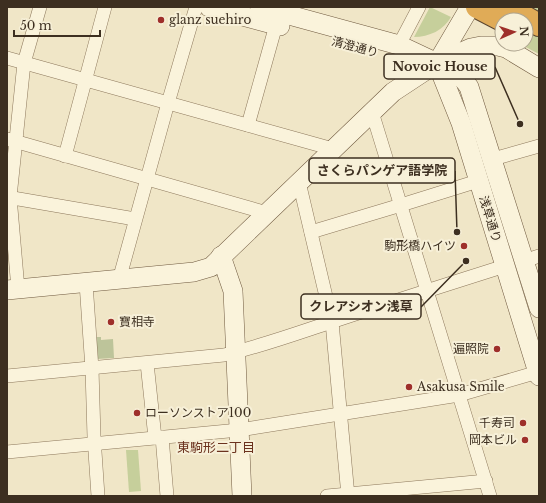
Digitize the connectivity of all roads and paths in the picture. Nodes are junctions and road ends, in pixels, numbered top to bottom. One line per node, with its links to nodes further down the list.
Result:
1 (40, 7): 14 (street)
2 (105, 7): 17 (street)
3 (196, 7): 18 (street)
4 (209, 7): 11 (main road, 清澄通り)
5 (260, 7): 12 (main road, 清澄通り)
6 (419, 7): 12 (street)
7 (508, 7): 10 (highway)
8 (468, 8): 9 (highway); 15 (main road)
9 (494, 17)
10 (539, 24)
11 (276, 25): 15 (main road, 清澄通り); 20 (street)
12 (399, 45): 15 (main road, 清澄通り)
13 (7, 58): 14 (street)
14 (24, 63): 17 (street); 21 (street)
15 (437, 63): 16 (main road); 19 (main road); 25 (main road, 浅草通り); 27 (main road, 浅草通り)
16 (539, 68)
17 (85, 80): 18 (street); 24 (street)
18 (168, 103): 20 (street); 26 (street)
19 (372, 112): 23 (main road); 30 (street)
20 (248, 125): 23 (street)
21 (12, 141): 24 (street); 29 (street)
22 (539, 146): 25 (street)
23 (333, 149): 28 (main road)
24 (65, 156): 26 (street)
25 (493, 159): 35 (main road, 浅草通り)
26 (147, 179): 31 (street); 32 (street)
27 (478, 181): 30 (street); 36 (main road, 浅草通り)
28 (299, 182): 31 (main road); 33 (street)
29 (8, 197): 32 (street); 39 (street)
30 (401, 205): 33 (street); 40 (street)
31 (267, 213): 34 (main road)
32 (135, 219): 37 (street)
33 (311, 232): 42 (street)
34 (221, 256): 37 (main road); 43 (main road)
35 (532, 258): 41 (main road, 浅草通り)
36 (505, 266): 40 (street); 46 (main road, 浅草通り)
37 (119, 280): 38 (main road)
38 (86, 283): 39 (main road); 45 (street)
39 (13, 290)
40 (427, 290): 42 (street); 48 (street)
41 (539, 308)
42 (332, 322): 43 (street); 49 (street)
43 (236, 353): 44 (street); 50 (main road)
44 (147, 363): 45 (street); 51 (street)
45 (92, 368): 47 (street); 52 (street)
46 (539, 373): 48 (street)
47 (7, 376)
48 (459, 396): 49 (street); 54 (street)
49 (341, 414): 50 (street); 55 (street)
50 (239, 430): 51 (street); 58 (main road)
51 (159, 438): 52 (street); 57 (street)
52 (94, 444): 53 (street); 56 (street)
53 (7, 452)
54 (486, 482): 55 (street); 60 (street)
55 (348, 495): 59 (street)
56 (98, 496)
57 (167, 496)
58 (242, 496)
59 (327, 496)
60 (490, 496)

